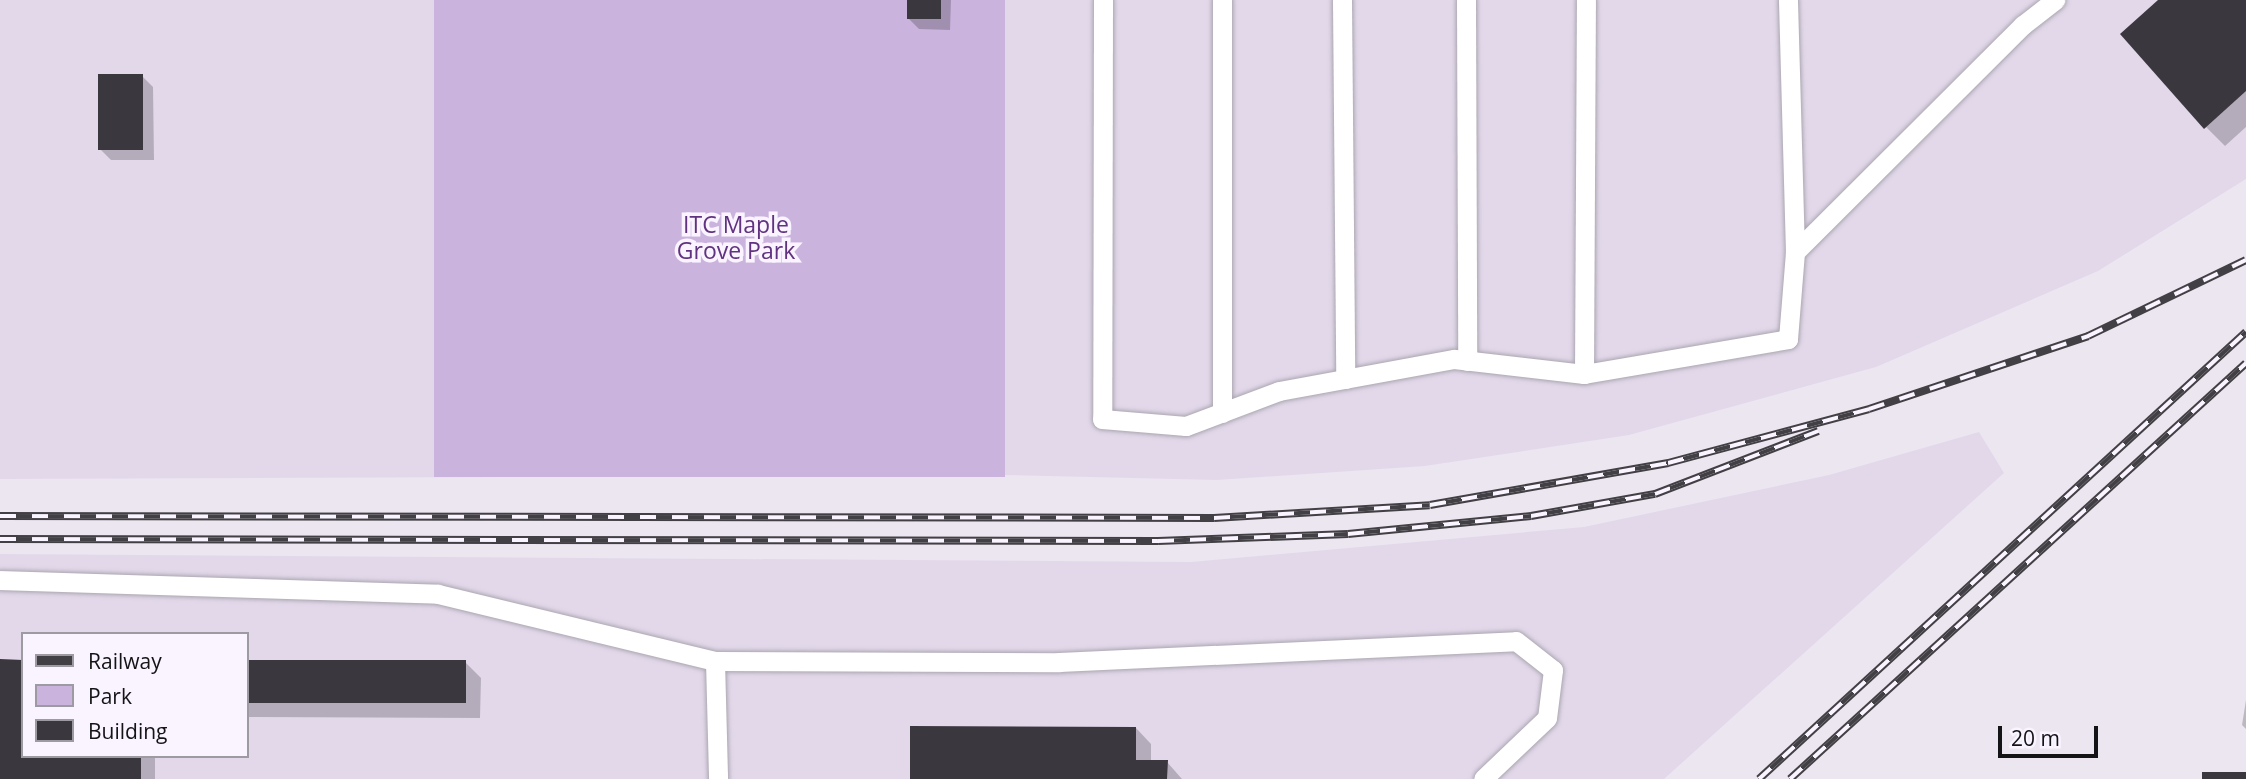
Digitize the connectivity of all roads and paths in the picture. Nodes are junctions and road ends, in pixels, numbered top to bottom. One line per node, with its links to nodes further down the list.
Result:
1 (1103, 0): 12 (lane)
2 (1222, 0): 12 (lane)
3 (1342, 0): 11 (lane)
4 (1466, 0): 9 (lane)
5 (1586, 0): 10 (lane)
6 (1788, 0): 8 (lane)
7 (2055, 0): 8 (lane)
8 (1795, 252): 10 (lane)
9 (1467, 360): 10 (lane); 11 (lane)
10 (1584, 374)
11 (1345, 379): 12 (lane)
12 (1222, 412)
13 (0, 580): 14 (lane)
14 (715, 661): 15 (lane); 16 (lane)
15 (718, 779)
16 (1483, 779)

